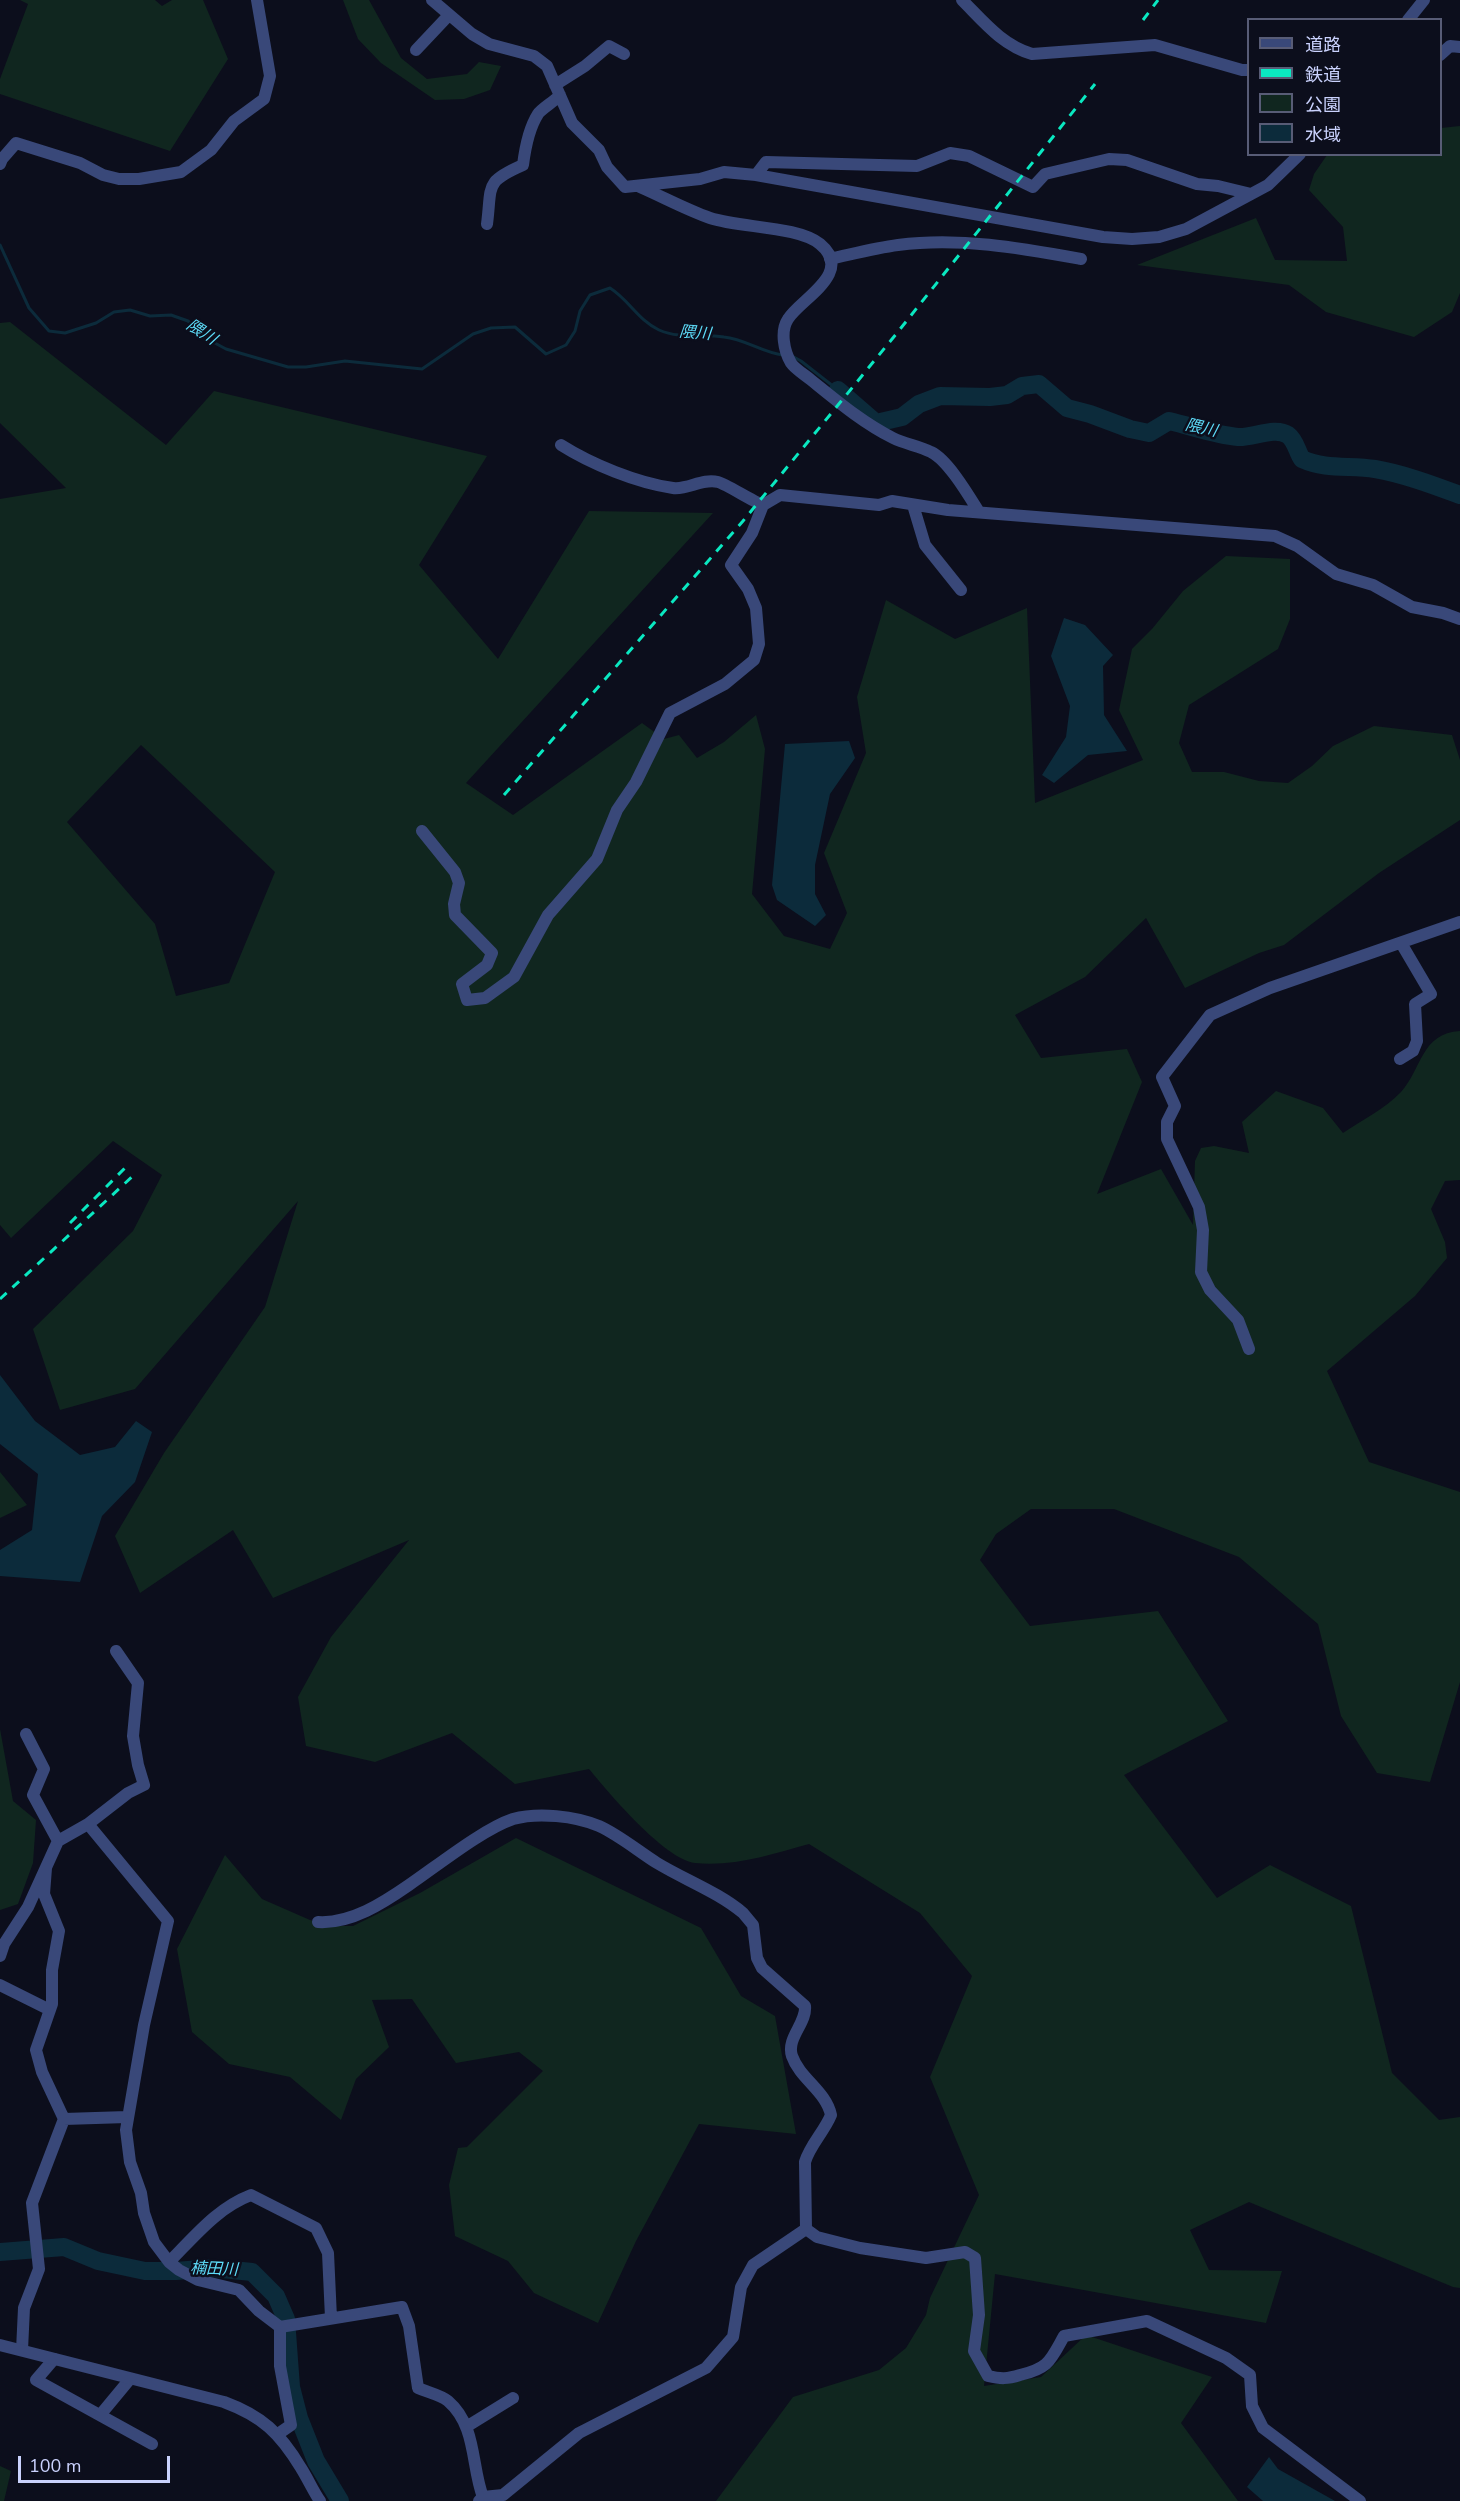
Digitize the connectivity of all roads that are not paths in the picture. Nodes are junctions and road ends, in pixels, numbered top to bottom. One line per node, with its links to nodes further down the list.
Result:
1 (257, 0): 14 (street)
2 (432, 0): 5 (street)
3 (962, 0): 11 (street)
4 (1424, 0): 6 (street)
5 (449, 15): 8 (street); 12 (street)
6 (1410, 18)
7 (1460, 47): 9 (street)
8 (416, 50)
9 (1442, 53)
10 (624, 54): 12 (street)
11 (1247, 69)
12 (557, 90): 16 (street); 18 (street)
13 (1298, 156): 17 (street)
14 (0, 164)
15 (756, 175): 16 (street); 17 (street); 17 (street)
16 (637, 186): 19 (street)
17 (1251, 194)
18 (487, 224)
19 (830, 259): 20 (street); 24 (street)
20 (1081, 259)
21 (561, 445): 23 (street)
22 (913, 505): 23 (street); 24 (street); 25 (street)
23 (763, 506): 27 (street)
24 (979, 512): 26 (street)
25 (961, 590)
26 (1460, 620)
27 (422, 831)
28 (1460, 922): 29 (street)
29 (1401, 943): 30 (street); 31 (street)
30 (1400, 1059)
31 (1249, 1349)
32 (116, 1651): 34 (street)
33 (26, 1734): 35 (street)
34 (88, 1824): 35 (street); 41 (street)
35 (58, 1841): 36 (street)
36 (46, 1868): 38 (street); 40 (street)
37 (318, 1922): 43 (street)
38 (0, 1956)
39 (0, 1985): 40 (street)
40 (50, 2010): 42 (street)
41 (127, 2117): 42 (street); 44 (street)
42 (64, 2119): 48 (street)
43 (807, 2229): 56 (street); 59 (street)
44 (169, 2262): 45 (street); 46 (street)
45 (331, 2318): 46 (street); 53 (street)
46 (286, 2326): 54 (street)
47 (0, 2345): 48 (street)
48 (22, 2350): 49 (street)
49 (54, 2360): 50 (street); 52 (street)
50 (130, 2379): 52 (street); 54 (street)
51 (513, 2398): 53 (street)
52 (101, 2414): 55 (street)
53 (466, 2427): 57 (street)
54 (278, 2434): 58 (street)
55 (152, 2444)
56 (505, 2498): 57 (street)
57 (481, 2499)
58 (320, 2501)
59 (1360, 2501)

